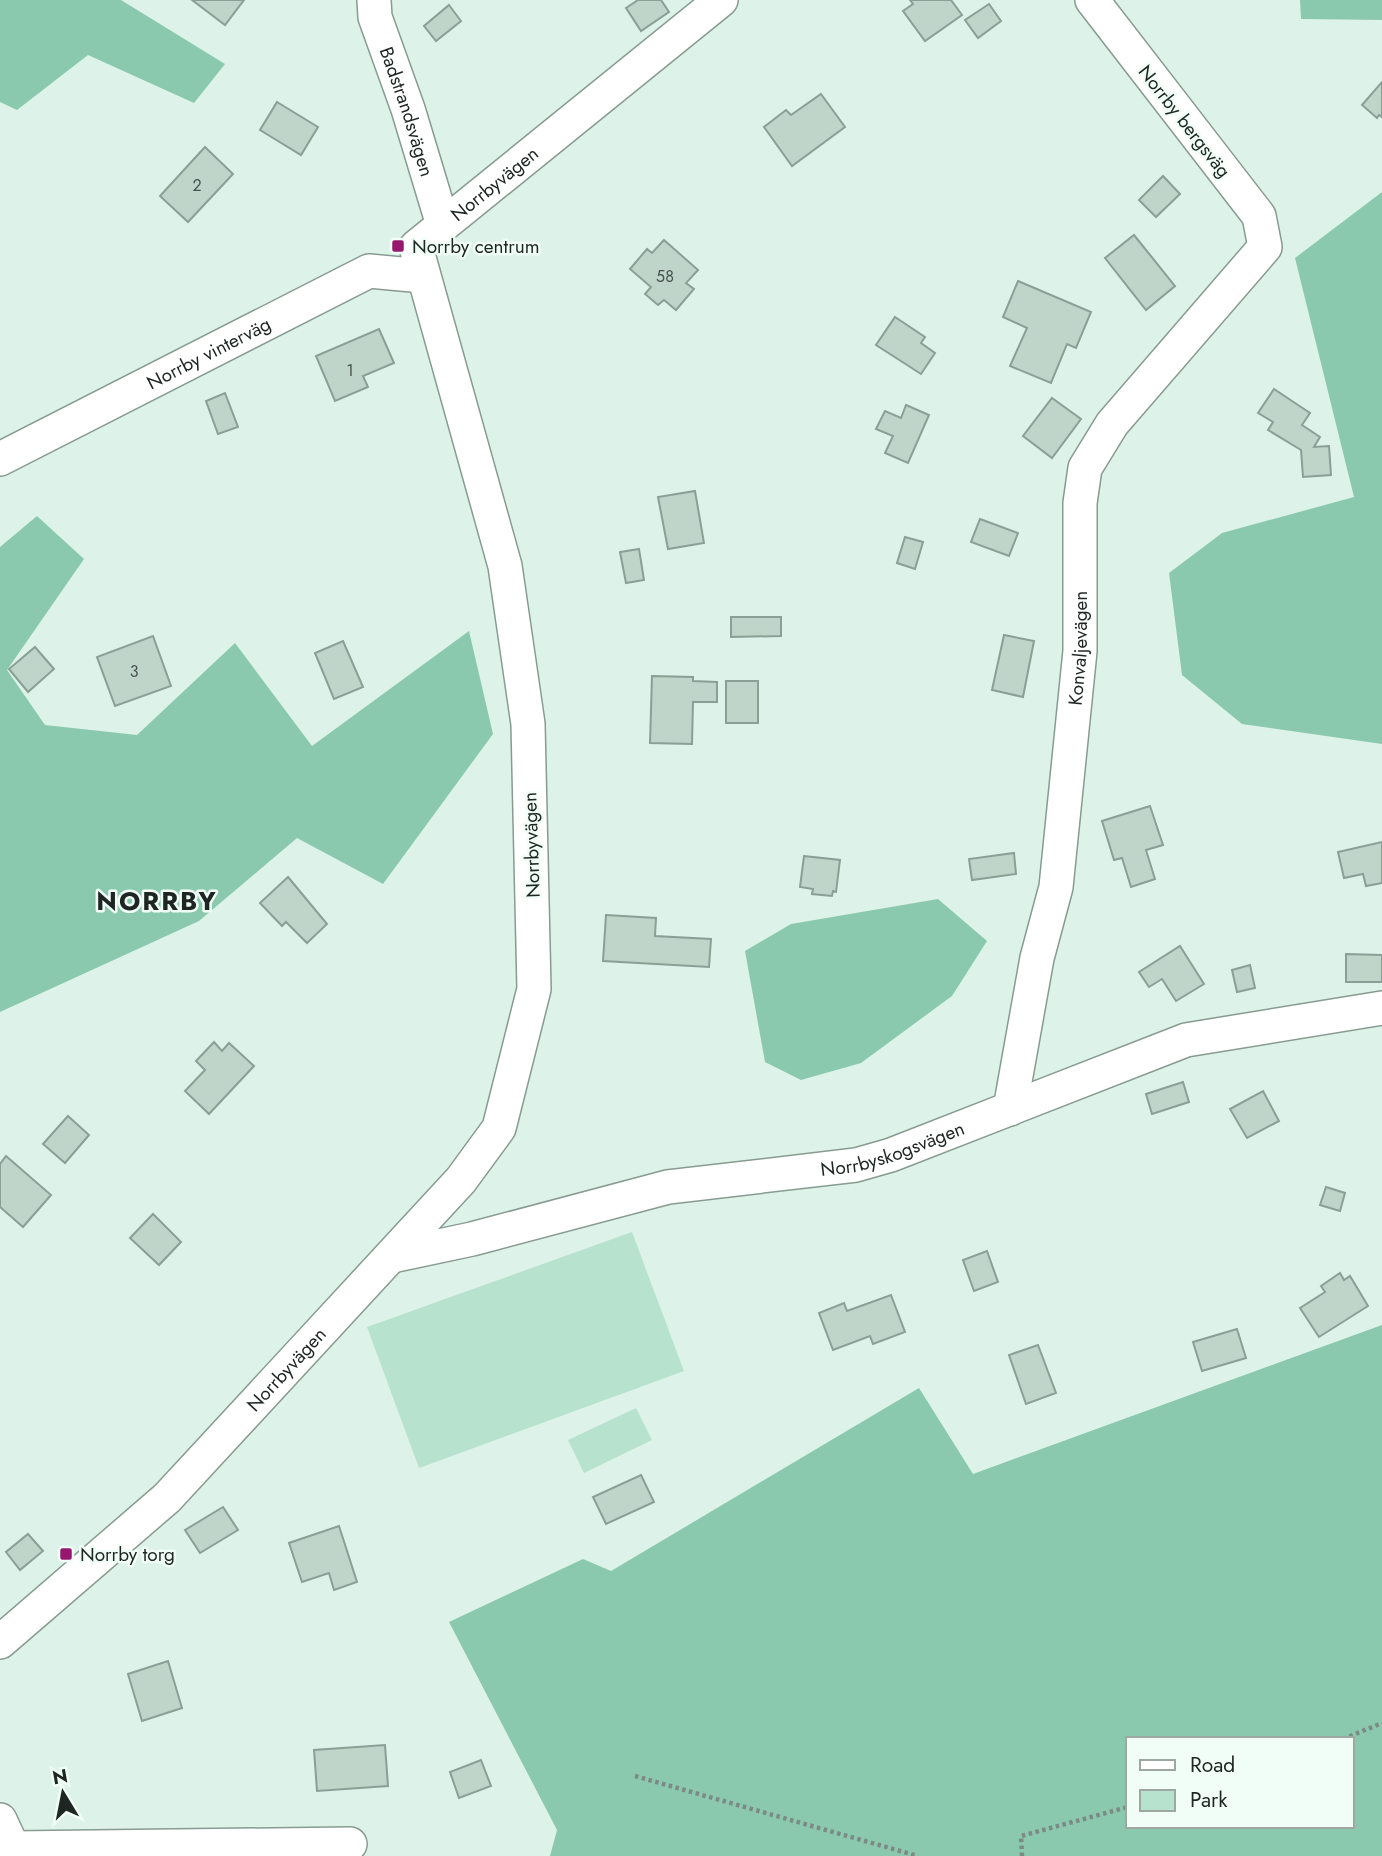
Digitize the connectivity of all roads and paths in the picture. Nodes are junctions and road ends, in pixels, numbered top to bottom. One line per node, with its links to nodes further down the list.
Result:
1 (374, 0): 4 (street, Badstrandsvägen)
2 (721, 0): 4 (street, Norrbyvägen)
3 (1092, 0): 5 (street, Norrby bergsväg)
4 (443, 225): 6 (street, Norrbyvägen)
5 (1265, 247): 9 (street, Konvaljevägen)
6 (423, 276): 7 (street, Norrby vinterväg); 10 (street, Norrbyvägen)
7 (0, 459)
8 (1382, 1008): 9 (street, Norrbyskogsvägen)
9 (1010, 1109): 10 (street, Norrbyskogsvägen)
10 (393, 1256): 11 (street, Norrbyvägen)
11 (0, 1642)
12 (1382, 1723): 13 (path)
13 (1348, 1737)
14 (635, 1776): 18 (path)
15 (1126, 1808): 19 (path)
16 (8, 1841): 17 (street)
17 (350, 1844)
18 (918, 1856)
19 (1022, 1856)

